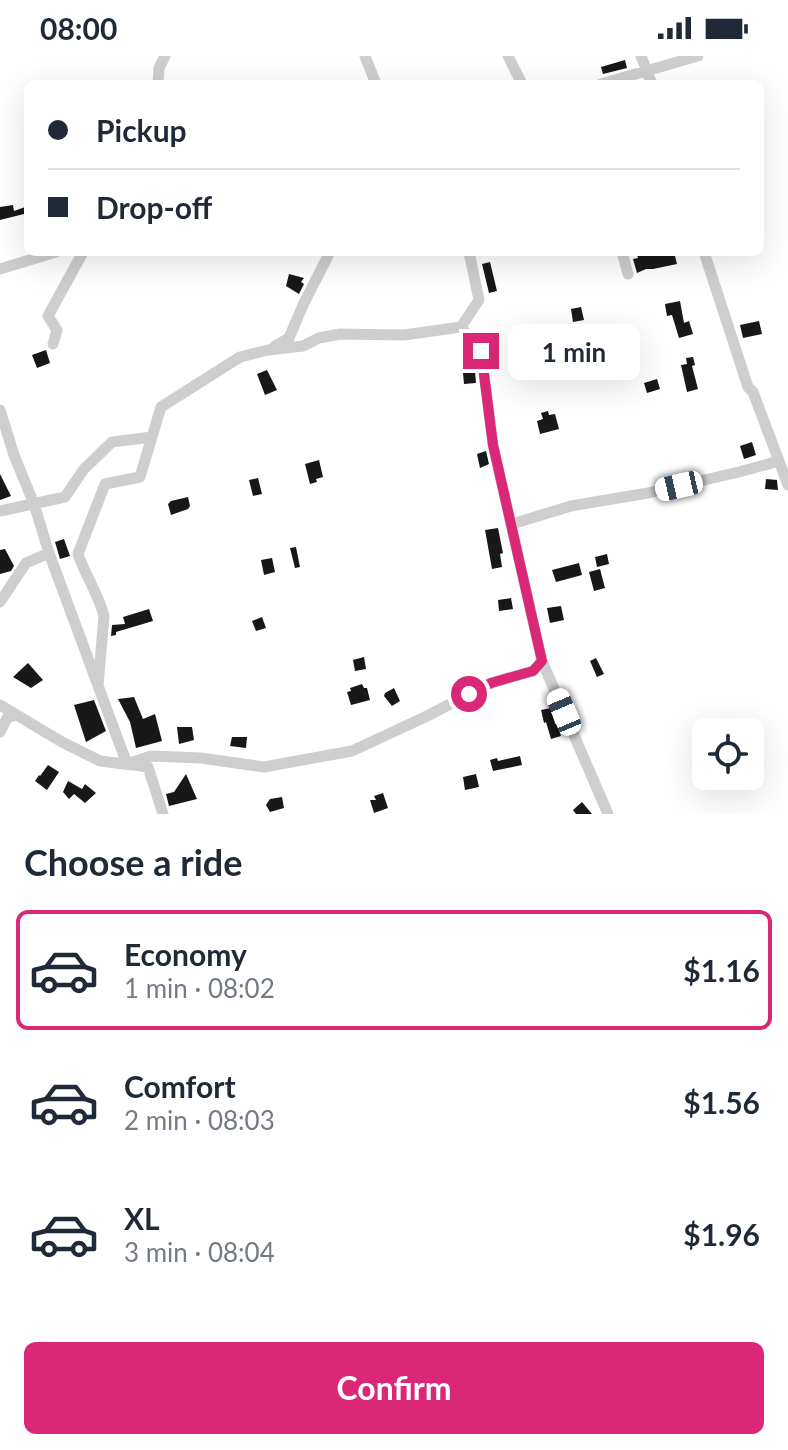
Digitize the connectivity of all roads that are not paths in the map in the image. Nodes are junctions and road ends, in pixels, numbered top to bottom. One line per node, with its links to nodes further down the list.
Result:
1 (165, 56): 7 (street)
2 (365, 56): 8 (street)
3 (508, 56): 9 (street)
4 (641, 56): 6 (street)
5 (698, 56): 6 (street)
6 (648, 71): 10 (street); 11 (street)
7 (158, 80)
8 (374, 80)
9 (520, 80)
10 (623, 80)
11 (651, 80)
12 (43, 256): 18 (street)
13 (81, 256): 21 (street)
14 (328, 256): 22 (street)
15 (470, 256): 20 (street)
16 (623, 256): 19 (street)
17 (705, 256): 25 (street)
18 (0, 269)
19 (628, 274)
20 (461, 327): 22 (street); 29 (street)
21 (53, 344)
22 (268, 350): 24 (street)
23 (0, 410): 27 (street)
24 (152, 437): 27 (street); 33 (street)
25 (779, 461): 26 (street); 29 (street)
26 (788, 485)
27 (34, 504): 28 (street); 30 (street)
28 (0, 511)
29 (512, 524): 32 (street)
30 (49, 553): 31 (street); 33 (street)
31 (0, 602)
32 (542, 661): 37 (street); 40 (street)
33 (98, 686): 37 (street)
34 (0, 705): 35 (street)
35 (15, 715): 36 (street); 38 (street)
36 (0, 732)
37 (127, 764): 38 (street)
38 (148, 767): 39 (street)
39 (163, 814)
40 (608, 814)

